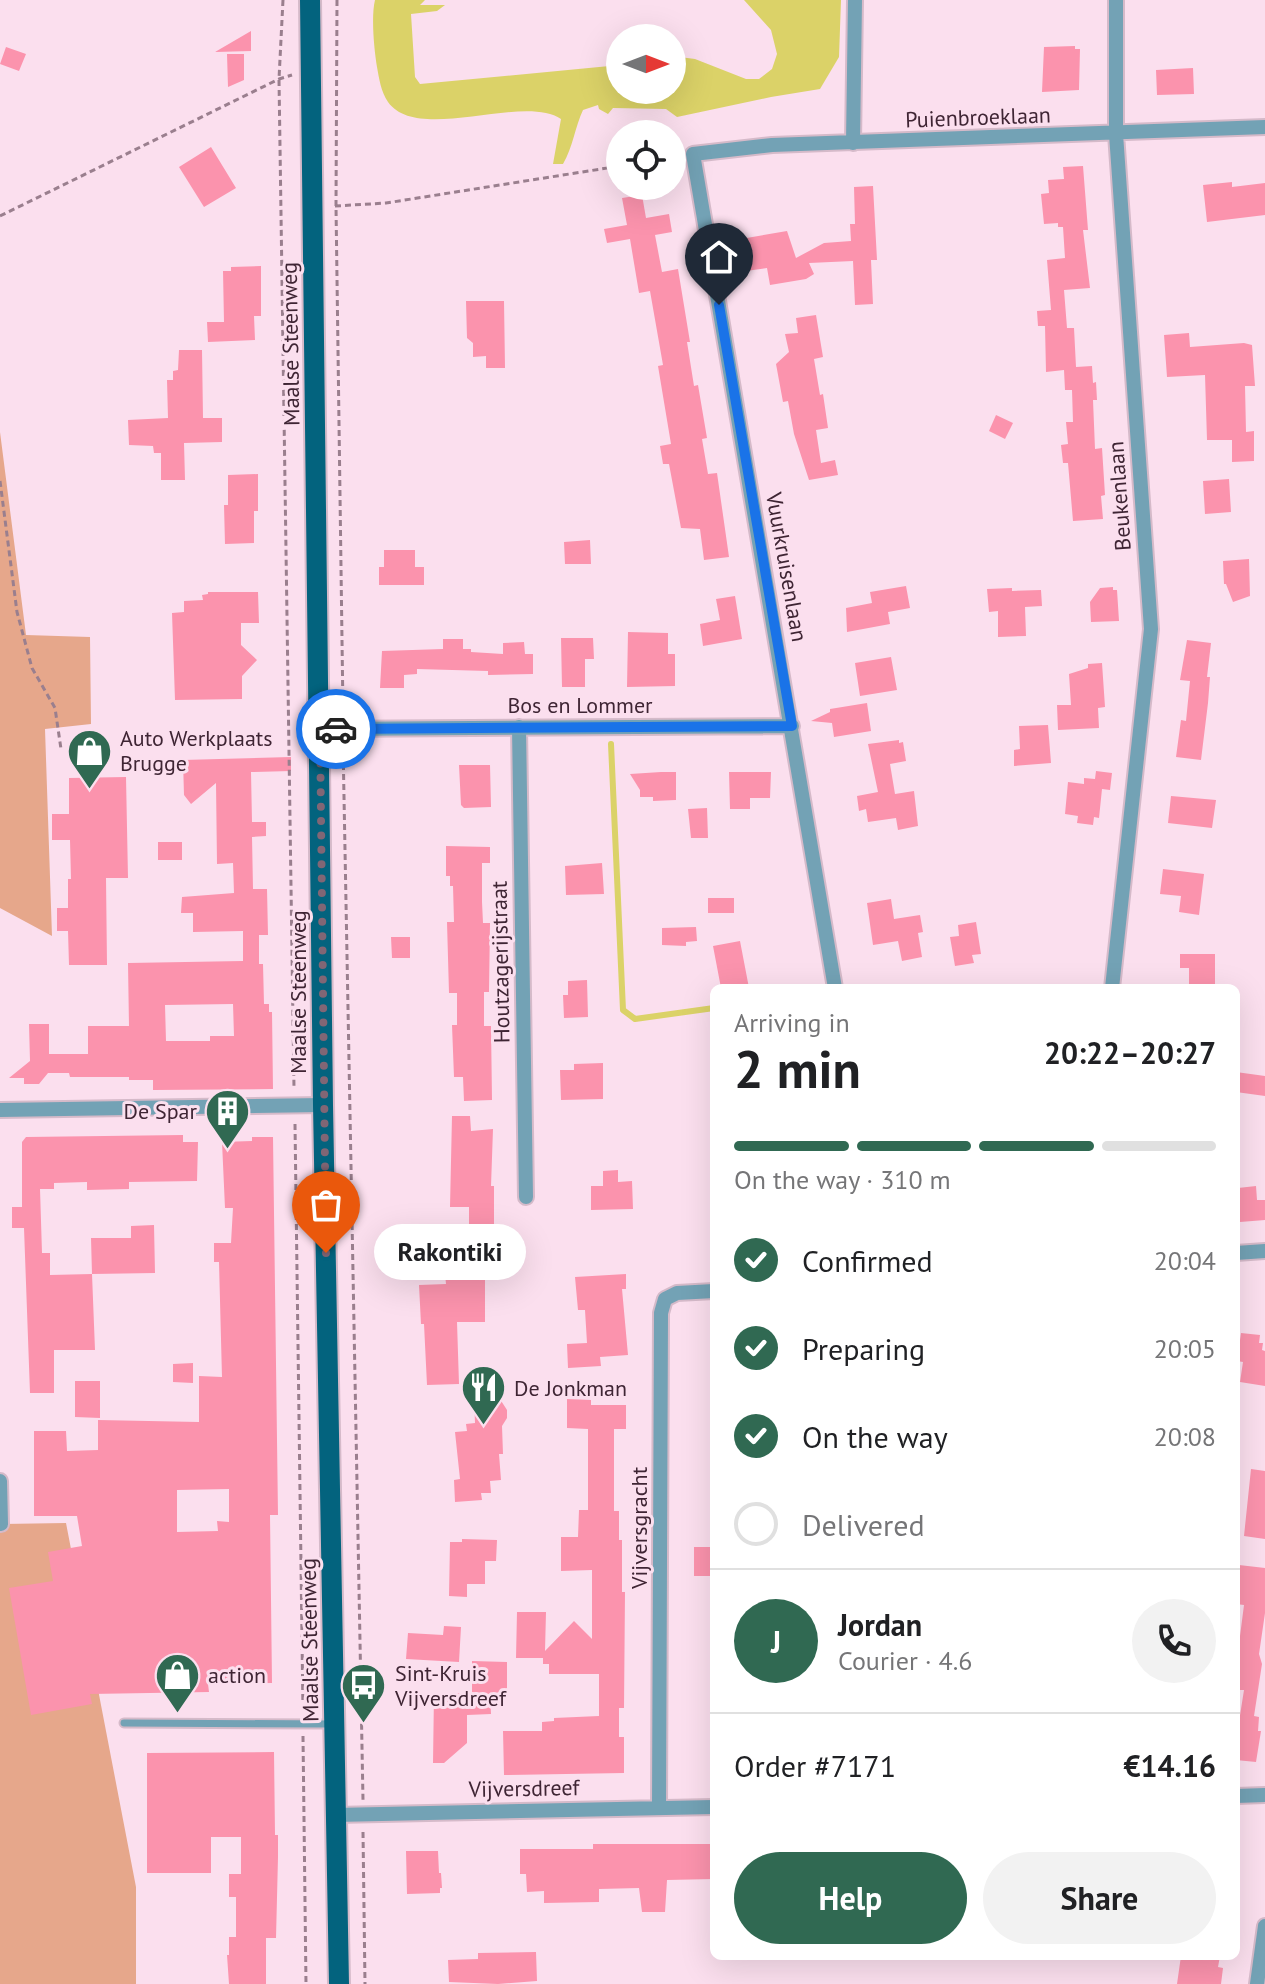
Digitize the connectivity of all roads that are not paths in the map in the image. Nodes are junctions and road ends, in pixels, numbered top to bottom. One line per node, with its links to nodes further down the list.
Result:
1 (310, 0): 10 (main road, Maalse Steenweg)
2 (855, 0): 6 (street)
3 (1116, 0): 5 (street, Beukenlaan)
4 (1265, 127): 5 (street, Puienbroeklaan)
5 (1116, 134): 6 (street, Puienbroeklaan); 12 (street, Beukenlaan)
6 (853, 143): 7 (street, Puienbroeklaan)
7 (693, 154): 8 (street, Vuurkruisenlaan)
8 (792, 726): 9 (street, Bos en Lommer); 11 (street, Vuurkruisenlaan)
9 (519, 727): 10 (street, Bos en Lommer); 15 (street, Houtzagerijstraat)
10 (320, 729): 13 (main road, Maalse Steenweg)
11 (834, 984)
12 (1112, 984)
13 (323, 1105): 14 (street); 22 (main road, Maalse Steenweg)
14 (0, 1110)
15 (526, 1197)
16 (1265, 1251): 17 (street)
17 (1240, 1253)
18 (710, 1291): 26 (street, Vijversgracht)
19 (0, 1481): 20 (street)
20 (1, 1524)
21 (124, 1723): 22 (lane)
22 (334, 1724): 27 (main road, Maalse Steenweg)
23 (1265, 1795): 24 (street)
24 (1240, 1796)
25 (710, 1807): 26 (street, Vijversdreef)
26 (659, 1808): 27 (street, Vijversdreef)
27 (335, 1815): 29 (main road, Maalse Steenweg)
28 (1265, 1926): 30 (street)
29 (339, 1984)
30 (1257, 1984)

